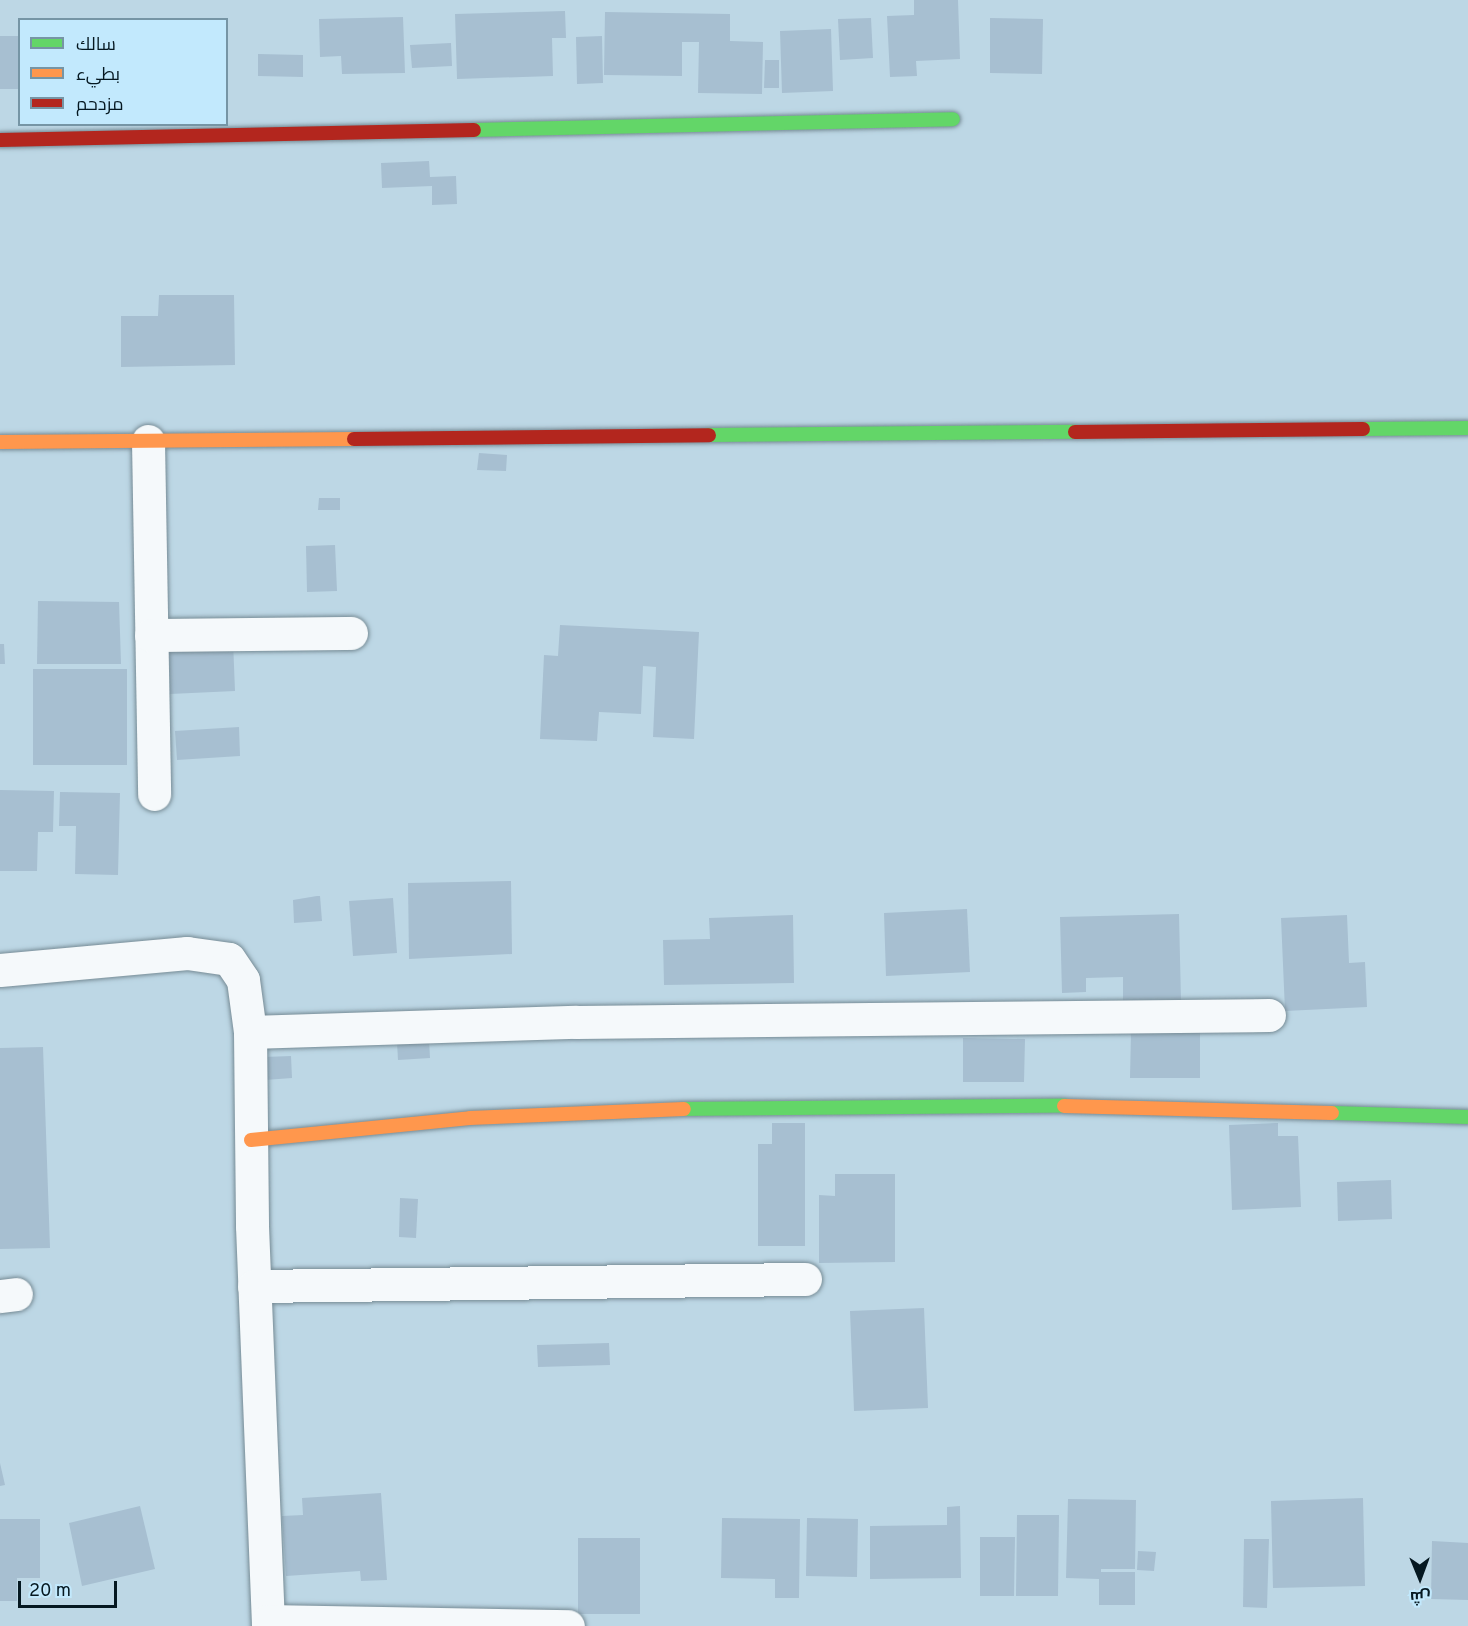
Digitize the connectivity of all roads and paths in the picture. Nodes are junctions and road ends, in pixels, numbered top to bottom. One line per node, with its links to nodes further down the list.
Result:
1 (953, 119): 2 (street)
2 (0, 140)
3 (1468, 428): 4 (street)
4 (148, 441): 5 (street); 7 (street)
5 (0, 442)
6 (351, 633): 7 (street)
7 (151, 635): 8 (street)
8 (154, 794)
9 (0, 970): 11 (street)
10 (1269, 1015): 11 (street)
11 (250, 1032): 13 (street)
12 (1468, 1117): 13 (street)
13 (251, 1140): 15 (street)
14 (805, 1279): 15 (street)
15 (254, 1286): 16 (street)
16 (268, 1623): 17 (street)
17 (568, 1626)

